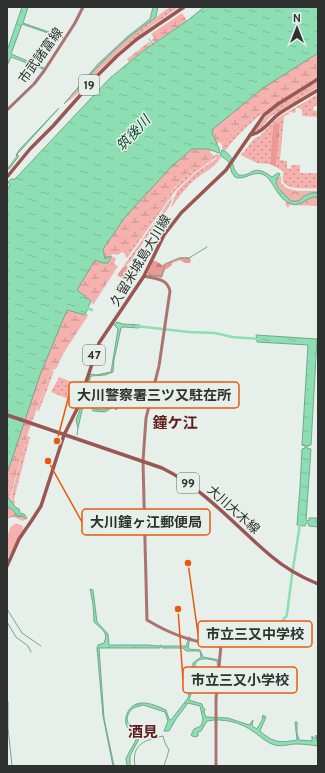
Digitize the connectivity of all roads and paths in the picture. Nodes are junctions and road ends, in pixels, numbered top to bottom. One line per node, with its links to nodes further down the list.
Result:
1 (83, 7): 5 (main road, 市武諸富線)
2 (184, 7): 7 (main road, 19)
3 (318, 79): 6 (main road, 久留米城島大川線 / 47)
4 (318, 90): 6 (main road, 久留米城島大川線 / 47)
5 (7, 110)
6 (250, 135): 8 (main road, 久留米城島大川線 / 47)
7 (7, 177)
8 (144, 276): 10 (main road, 久留米城島大川線 / 47); 11 (main road)
9 (7, 415): 10 (main road, 大川大木線)
10 (64, 435): 11 (main road, 大川大木線 / 99); 12 (main road, 久留米城島大川線 / 47)
11 (143, 461): 13 (main road, 大川大木線 / 99); 14 (main road)
12 (7, 566)
13 (318, 584)
14 (216, 766)

